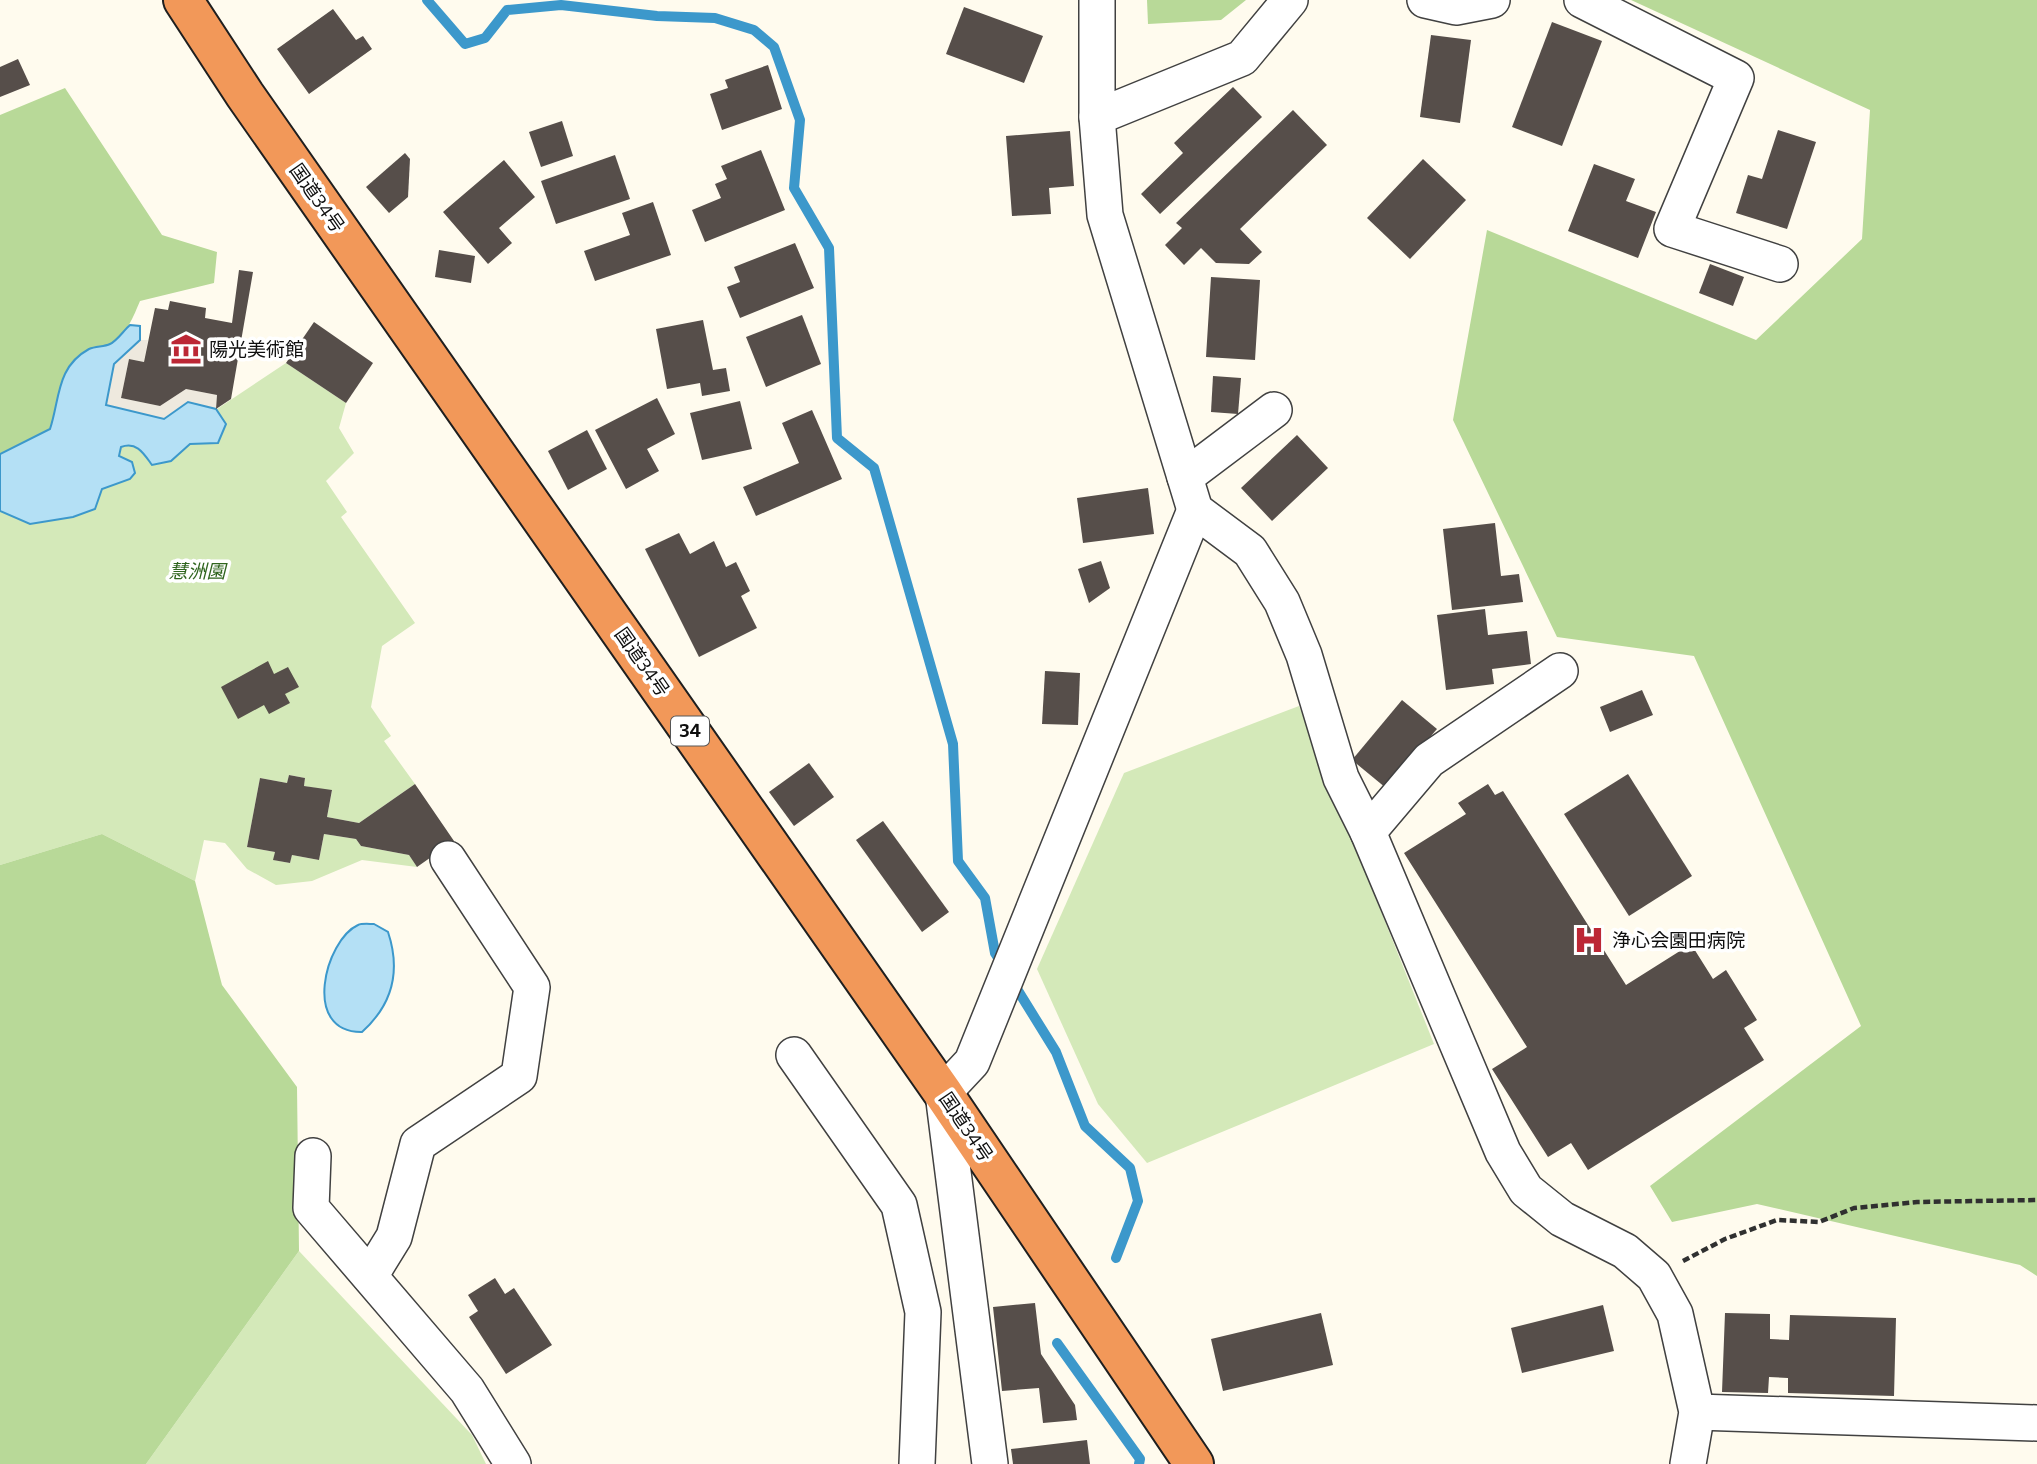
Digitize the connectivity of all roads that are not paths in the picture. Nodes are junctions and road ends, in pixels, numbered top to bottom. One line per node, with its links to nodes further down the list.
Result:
1 (183, 0): 16 (highway, 国道34号 / 34)
2 (1097, 0): 7 (street)
3 (1290, 0): 7 (street)
4 (1425, 0): 5 (street)
5 (1492, 0)
6 (1583, 0): 8 (street)
7 (1097, 117): 10 (street)
8 (1780, 264)
9 (1274, 410): 10 (street)
10 (1185, 477): 11 (street)
11 (1195, 510): 13 (street); 16 (street)
12 (1560, 671): 13 (street)
13 (1368, 832): 19 (street)
14 (448, 859): 18 (street)
15 (793, 1055): 22 (street)
16 (943, 1093): 23 (street); 24 (highway, 国道34号 / 34)
17 (313, 1156): 18 (street)
18 (370, 1276): 21 (street)
19 (1697, 1412): 20 (street); 25 (street)
20 (2037, 1423)
21 (513, 1464)
22 (917, 1464)
23 (990, 1464)
24 (1194, 1464)
25 (1688, 1464)

